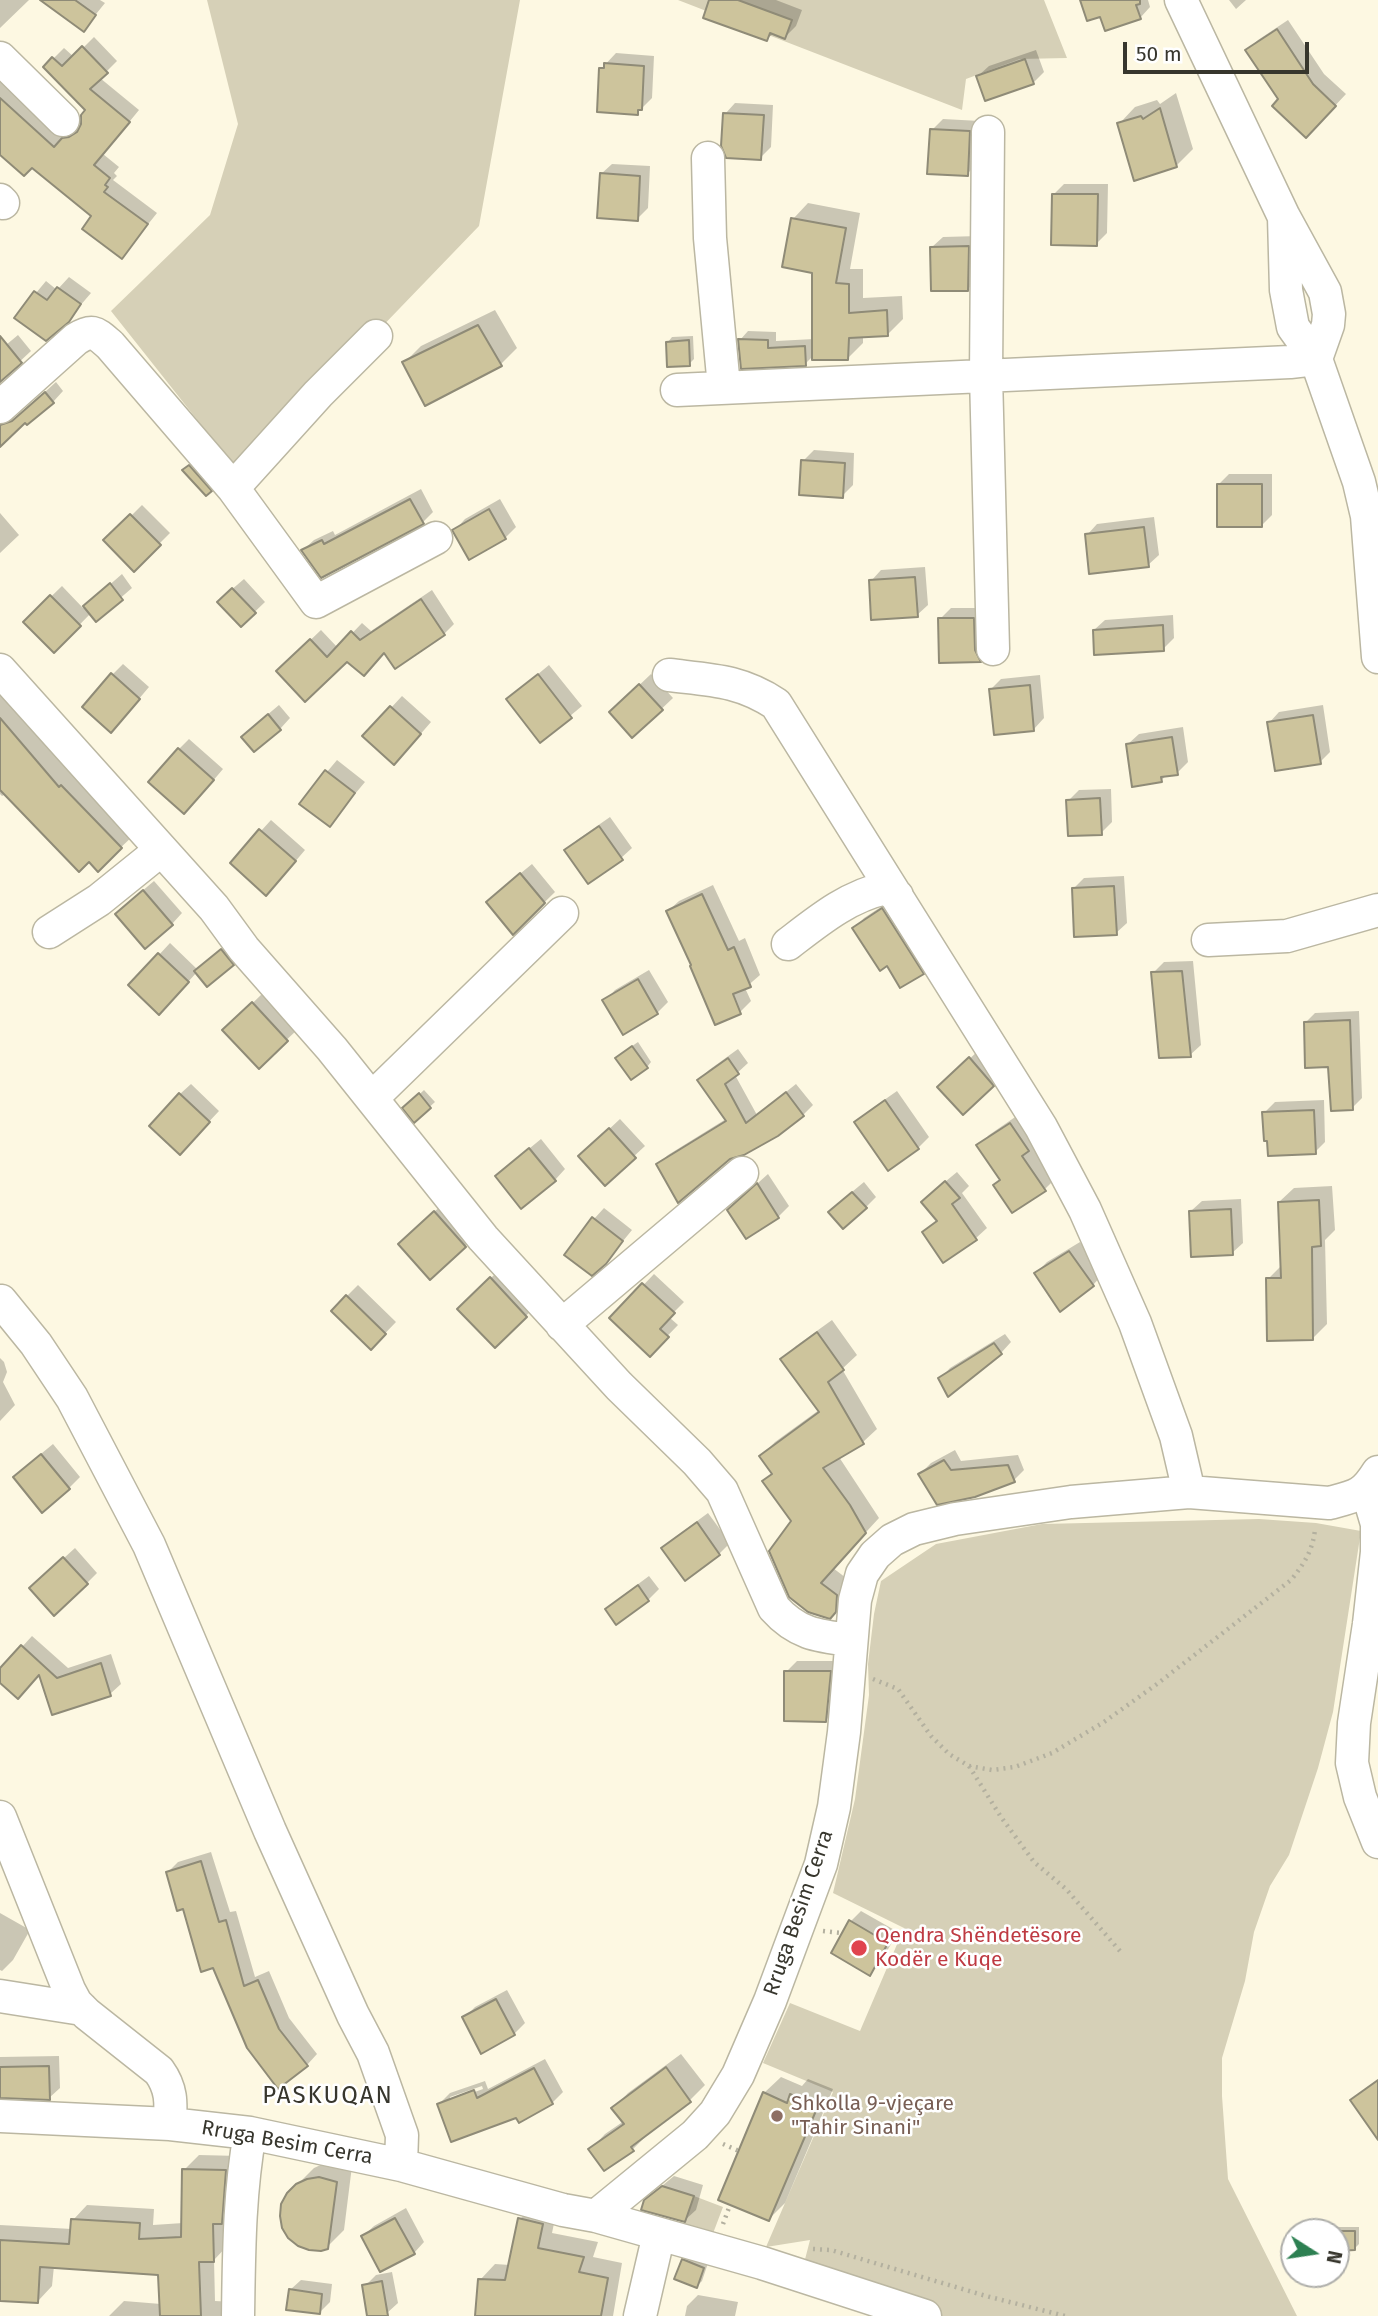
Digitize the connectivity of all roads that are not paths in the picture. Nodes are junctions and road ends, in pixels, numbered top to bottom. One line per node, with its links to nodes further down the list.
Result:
1 (1181, 0): 7 (street)
2 (0, 58): 3 (street)
3 (63, 120)
4 (988, 132): 8 (street)
5 (708, 158): 9 (street)
6 (376, 336): 12 (street)
7 (1316, 359): 8 (street); 15 (street)
8 (986, 375): 9 (street); 14 (street)
9 (724, 387): 10 (street)
10 (677, 390)
11 (0, 407): 12 (street)
12 (233, 488): 13 (street)
13 (436, 538)
14 (993, 649)
15 (1378, 657)
16 (0, 670): 18 (street)
17 (669, 675): 19 (street)
18 (161, 850): 22 (street); 26 (street)
19 (897, 896): 25 (street); 31 (street)
20 (1378, 910): 23 (street)
21 (562, 913): 26 (street)
22 (49, 932)
23 (1208, 940)
24 (551, 942): 26 (street)
25 (788, 944)
26 (376, 1102): 29 (street)
27 (742, 1173): 29 (street)
28 (1, 1301): 40 (street)
29 (562, 1325): 32 (street)
30 (1373, 1481): 31 (street, Rruga Besim Cerra); 34 (street)
31 (1189, 1492): 32 (street, Rruga Besim Cerra)
32 (851, 1640): 41 (street, Rruga Besim Cerra)
33 (0, 1816): 36 (street)
34 (1378, 1842)
35 (0, 1996): 36 (street)
36 (82, 2009): 38 (street)
37 (0, 2116): 38 (street, Rruga Besim Cerra)
38 (170, 2124): 39 (street, Rruga Besim Cerra)
39 (250, 2133): 40 (street, Rruga Besim Cerra); 43 (street)
40 (401, 2165): 41 (street, Rruga Besim Cerra)
41 (596, 2216): 42 (street)
42 (659, 2234): 44 (street); 45 (street)
43 (238, 2316)
44 (640, 2316)
45 (925, 2316)

